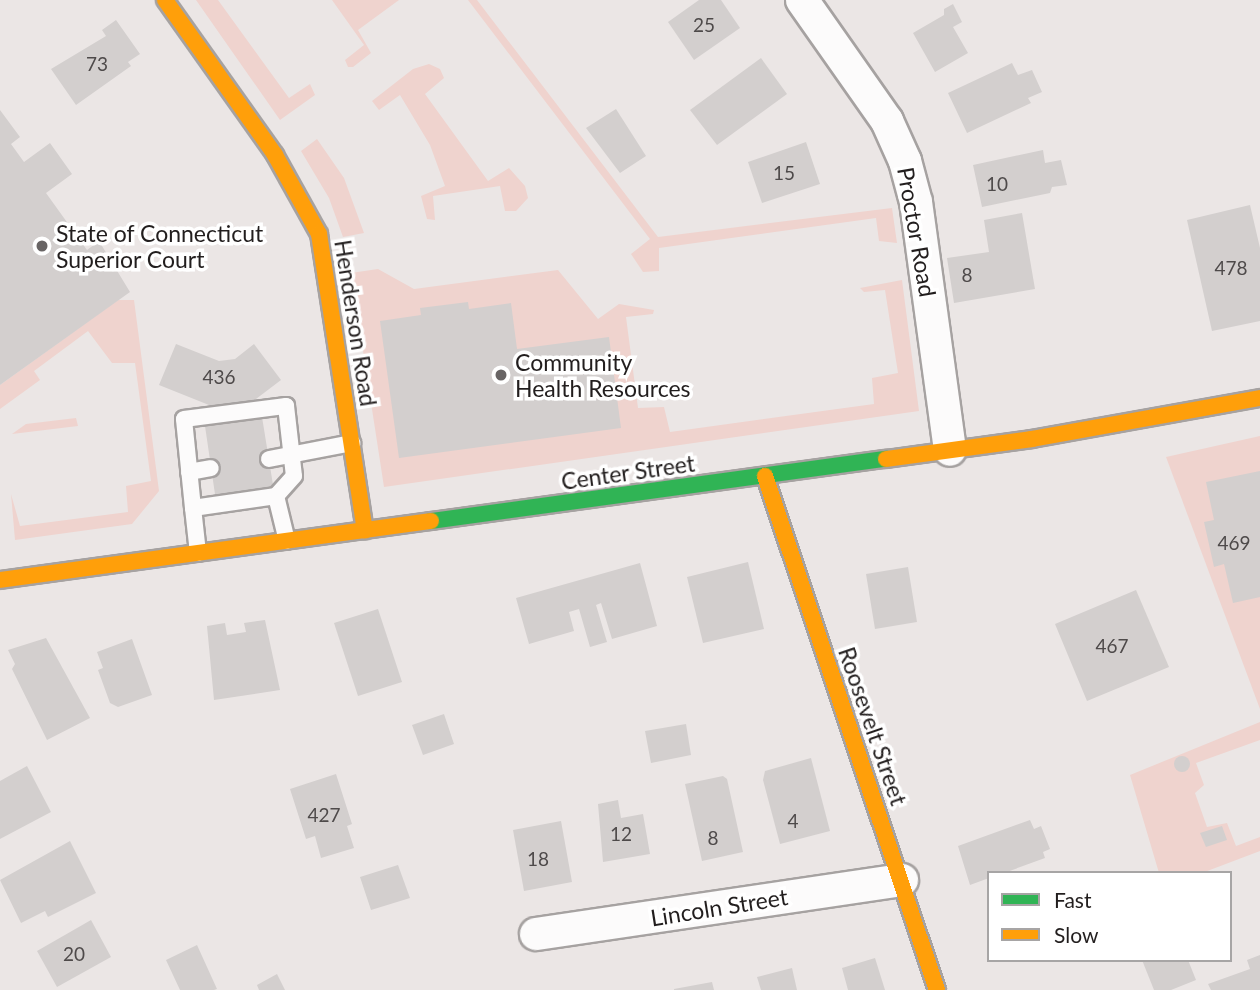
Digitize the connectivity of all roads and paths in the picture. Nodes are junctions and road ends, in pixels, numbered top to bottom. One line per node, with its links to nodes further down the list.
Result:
1 (165, 0): 4 (main road, Henderson Road)
2 (802, 0): 5 (street, Proctor Road)
3 (1260, 398): 5 (main road, Center Street)
4 (352, 443): 6 (lane); 13 (main road, Henderson Road)
5 (950, 450): 10 (main road, Center Street)
6 (291, 454): 7 (lane); 9 (lane); 11 (lane)
7 (269, 459)
8 (212, 468): 9 (lane)
9 (190, 472): 12 (lane)
10 (765, 476): 13 (main road, Center Street); 17 (main road, Roosevelt Street)
11 (276, 496): 12 (lane); 14 (lane)
12 (193, 508): 15 (lane)
13 (365, 530): 14 (main road, Center Street)
14 (286, 541): 15 (main road, Center Street)
15 (198, 553): 16 (main road, Center Street)
16 (0, 580)
17 (902, 880): 18 (street, Lincoln Street); 19 (main road, Roosevelt Street)
18 (536, 934)
19 (937, 990)

